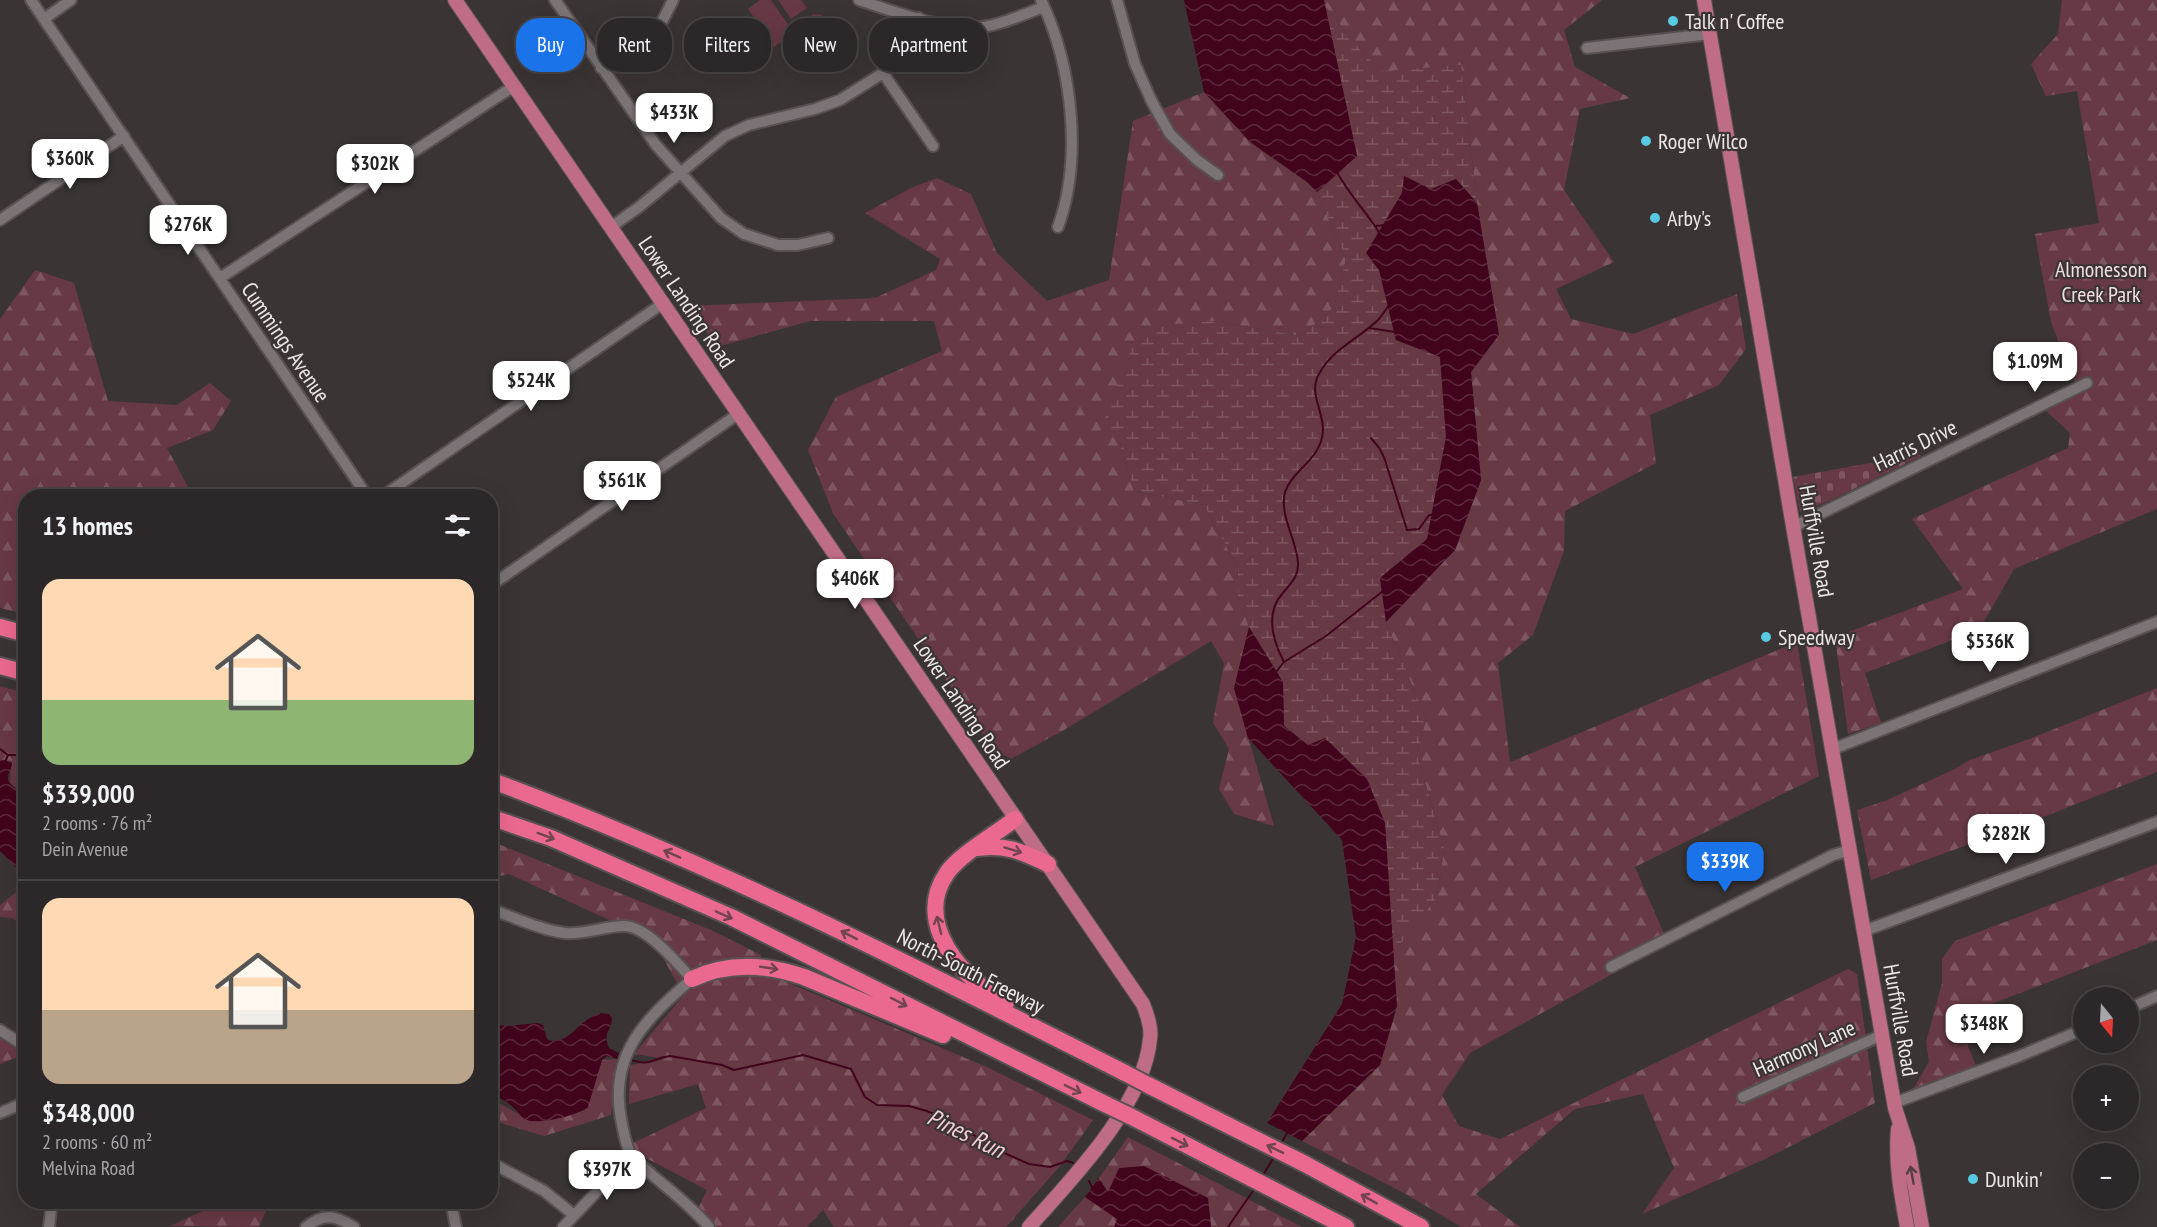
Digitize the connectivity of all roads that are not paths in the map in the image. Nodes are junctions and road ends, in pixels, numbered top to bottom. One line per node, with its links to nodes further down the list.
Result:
1 (31, 0): 12 (street, Cummings Avenue)
2 (70, 0): 12 (street)
3 (455, 0): 19 (main road, Lower Landing Road)
4 (555, 0): 16 (street)
5 (673, 0): 10 (street)
6 (859, 0): 11 (street)
7 (1117, 0): 23 (street)
8 (1704, 0): 14 (main road, Hurffville Road)
9 (1042, 4): 13 (street); 26 (street)
10 (664, 18)
11 (920, 18)
12 (44, 19): 20 (street, Cummings Avenue)
13 (988, 25)
14 (1710, 34): 15 (street); 34 (main road, Hurffville Road)
15 (1587, 48)
16 (597, 62)
17 (604, 72): 22 (street)
18 (883, 73): 21 (street); 22 (street)
19 (514, 86): 25 (main road, Lower Landing Road); 28 (street)
20 (124, 136): 24 (street); 28 (street, Cummings Avenue)
21 (933, 146)
22 (681, 173): 25 (street); 27 (street)
23 (1218, 175)
24 (0, 220)
25 (610, 226): 29 (main road, Lower Landing Road)
26 (1058, 226)
27 (828, 238)
28 (220, 278): 32 (street, Cummings Avenue)
29 (662, 304): 31 (main road, Lower Landing Road); 33 (street)
30 (2087, 383): 34 (street, Harris Drive)
31 (738, 414): 35 (street); 43 (main road, Lower Landing Road)
32 (362, 489)
33 (393, 489)
34 (1793, 527): 41 (main road, Hurffville Road)
35 (498, 580)
36 (2157, 622): 41 (street)
37 (0, 627): 38 (highway)
38 (18, 632)
39 (0, 666): 40 (highway)
40 (18, 671)
41 (1833, 749): 47 (main road, Hurffville Road)
42 (498, 783): 55 (highway, North-South Freeway, one-way to 42)
43 (1015, 819): 46 (highway); 48 (main road, Lower Landing Road)
44 (498, 820): 60 (highway, one-way to 60)
45 (2157, 822): 50 (street)
46 (976, 848): 48 (highway, one-way to 48); 55 (highway, one-way to 46)
47 (1850, 850): 50 (main road, Hurffville Road); 51 (street)
48 (1048, 864): 77 (main road, Lower Landing Road)
49 (498, 912): 52 (street)
50 (1864, 931): 58 (main road, Hurffville Road)
51 (1611, 967)
52 (692, 980): 60 (highway, one-way to 60); 66 (street)
53 (2157, 996): 54 (street)
54 (2139, 1004)
55 (1033, 1027): 79 (highway, North-South Freeway, one-way to 55, bridge)
56 (0, 1030): 59 (street)
57 (2073, 1034): 62 (street)
58 (1882, 1035): 61 (street, Harmony Lane); 62 (main road, Hurffville Road)
59 (18, 1040)
60 (1031, 1068): 78 (highway, one-way to 78, bridge)
61 (1743, 1097)
62 (1894, 1103): 65 (main road, Hurffville Road)
63 (18, 1105): 64 (street)
64 (0, 1113)
65 (1899, 1124): 80 (main road, Hurffville Road); 81 (main road, Hurffville Road, one-way to 65)
66 (631, 1156): 70 (street); 76 (street)
67 (498, 1165): 70 (street)
68 (51, 1209): 71 (street)
69 (452, 1209): 74 (street)
70 (573, 1215): 75 (street)
71 (49, 1227)
72 (306, 1227): 73 (street)
73 (354, 1227)
74 (456, 1227)
75 (562, 1227)
76 (709, 1227)
77 (1029, 1227)
78 (1346, 1227)
79 (1420, 1227)
80 (1907, 1227)
81 (1922, 1227)

